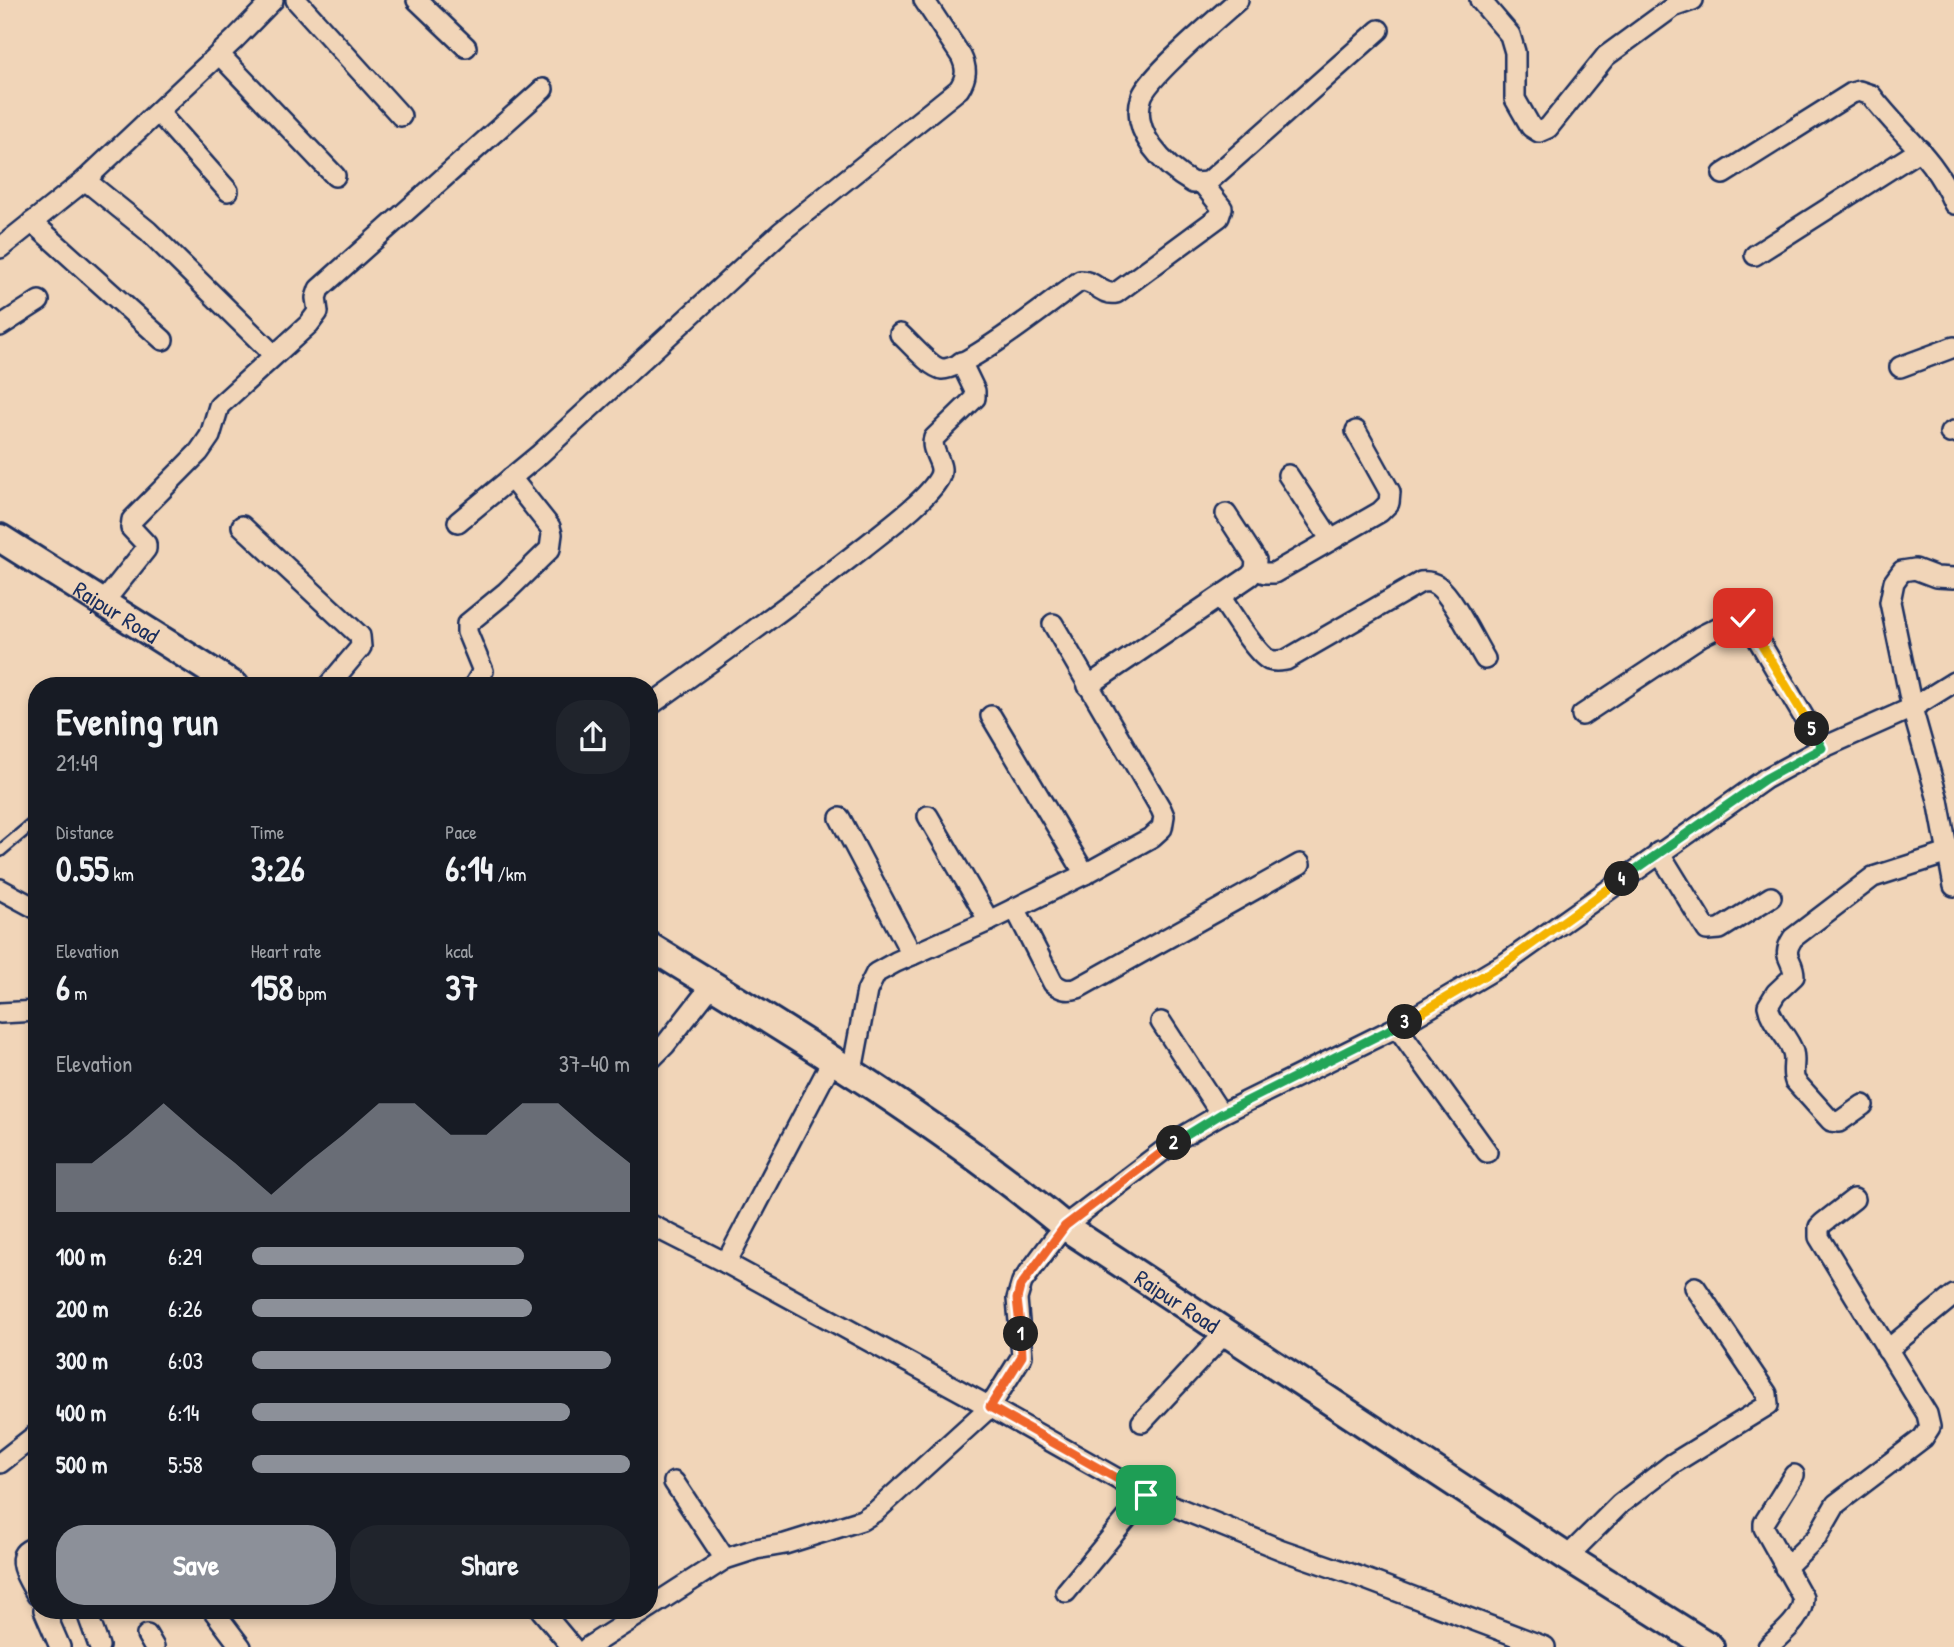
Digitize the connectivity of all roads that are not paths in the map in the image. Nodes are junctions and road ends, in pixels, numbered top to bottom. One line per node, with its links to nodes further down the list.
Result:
1 (273, 0): 11 (street)
2 (296, 0): 14 (street)
3 (417, 0): 10 (street)
4 (924, 0): 35 (street)
5 (1238, 0): 19 (street)
6 (1480, 0): 8 (street)
7 (1693, 0): 8 (street)
8 (1671, 3)
9 (1379, 30): 19 (street)
10 (466, 47)
11 (219, 54): 13 (street); 17 (street)
12 (543, 89): 30 (street)
13 (158, 112): 18 (street); 20 (street)
14 (401, 116)
15 (1920, 149): 16 (street); 21 (street); 24 (street)
16 (1723, 174)
17 (335, 176)
18 (86, 180): 22 (street); 30 (street)
19 (1203, 184): 31 (street)
20 (228, 191)
21 (1954, 204)
22 (32, 222): 23 (street); 28 (street)
23 (0, 248)
24 (1755, 255)
25 (39, 300): 26 (street)
26 (0, 326)
27 (900, 334): 31 (street)
28 (163, 340)
29 (1954, 347): 32 (street)
30 (274, 355): 44 (street)
31 (961, 362): 52 (street)
32 (1899, 367)
33 (1356, 431): 40 (street)
34 (1288, 475): 40 (street)
35 (511, 478): 37 (street); 49 (street)
36 (1226, 514): 41 (street)
37 (458, 522)
38 (242, 526): 48 (street)
39 (0, 538): 44 (main road, Raipur Road)
40 (1331, 540): 41 (street)
41 (1255, 570): 43 (street)
42 (1954, 578): 53 (street)
43 (1221, 598): 46 (street); 51 (street)
44 (103, 603): 47 (main road, Raipur Road)
45 (1053, 624): 51 (street)
46 (1485, 659)
47 (220, 677)
48 (336, 677)
49 (479, 677)
50 (1954, 682): 53 (street)
51 (1088, 686): 64 (street)
52 (658, 699)
53 (1912, 708): 56 (street); 62 (street)
54 (1582, 715): 56 (street)
55 (991, 716): 64 (street)
56 (1822, 748): 61 (street)
57 (929, 816): 70 (street)
58 (840, 818): 72 (street)
59 (28, 828): 60 (lane)
60 (0, 852)
61 (1659, 852): 67 (street); 77 (street)
62 (1948, 853): 65 (street); 80 (street)
63 (1300, 864): 69 (street)
64 (1085, 874): 69 (street)
65 (1954, 886)
66 (0, 889): 68 (street)
67 (1771, 897)
68 (28, 904)
69 (1015, 908): 70 (street)
70 (989, 921): 72 (street)
71 (658, 952): 73 (main road, Raipur Road)
72 (912, 955): 79 (street)
73 (712, 985): 78 (street); 79 (main road, Raipur Road)
74 (28, 1011): 75 (street)
75 (0, 1013)
76 (1161, 1022): 81 (street)
77 (1397, 1027): 81 (street); 82 (street)
78 (658, 1052)
79 (842, 1065): 84 (main road, Raipur Road); 86 (street)
80 (1863, 1105)
81 (1221, 1114): 84 (street)
82 (1487, 1152)
83 (1854, 1199): 90 (street)
84 (1065, 1226): 89 (main road, Raipur Road); 91 (street)
85 (658, 1229): 86 (street)
86 (726, 1263): 91 (street)
87 (1695, 1287): 99 (street)
88 (1954, 1295): 90 (street)
89 (1226, 1332): 92 (street); 99 (main road, Raipur Road)
90 (1887, 1350): 101 (street)
91 (990, 1407): 97 (street); 100 (street)
92 (1142, 1422)
93 (28, 1441): 94 (street)
94 (0, 1463)
95 (1794, 1475): 101 (street)
96 (674, 1482): 100 (street)
97 (1146, 1495): 103 (street); 115 (street)
98 (28, 1551): 102 (street)
99 (1567, 1557): 116 (main road, Raipur Road)
100 (725, 1559): 104 (street)
101 (1785, 1568): 117 (street)
102 (28, 1577)
103 (1066, 1592)
104 (658, 1603)
105 (48, 1619): 111 (street)
106 (89, 1619): 110 (street)
107 (220, 1619): 112 (street)
108 (549, 1619): 113 (street)
109 (632, 1619): 114 (street)
110 (99, 1646)
111 (60, 1647)
112 (241, 1647)
113 (572, 1647)
114 (588, 1647)
115 (1545, 1647)
116 (1710, 1647)
117 (1768, 1647)

